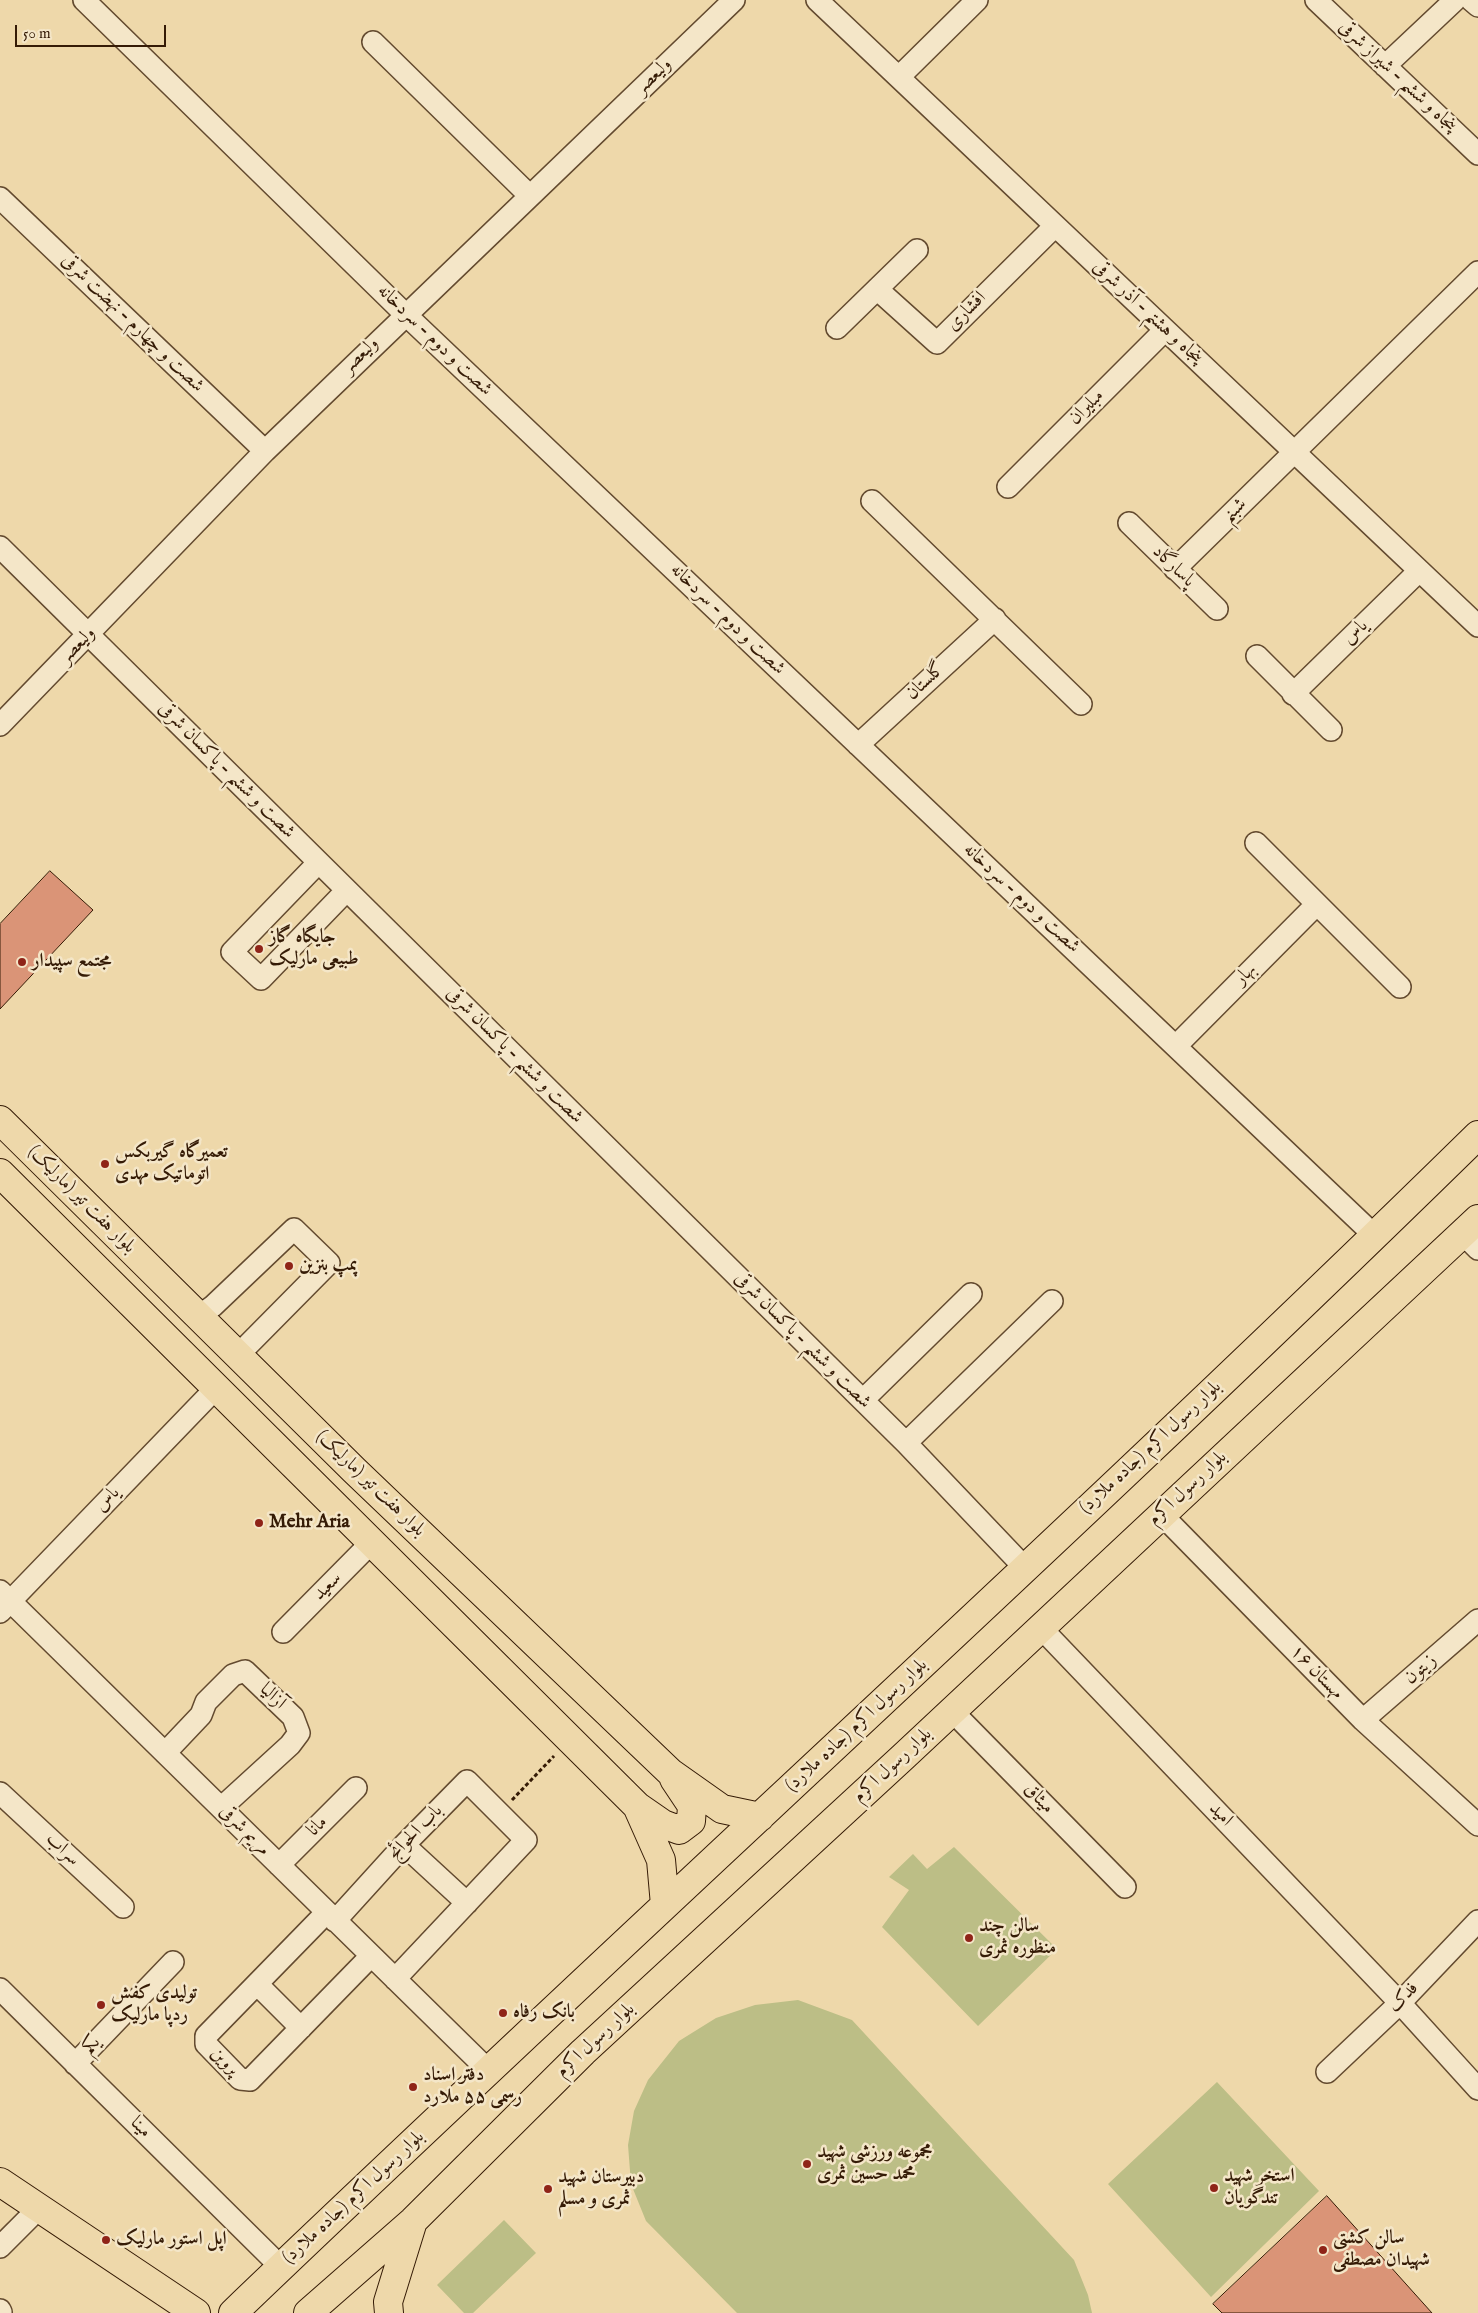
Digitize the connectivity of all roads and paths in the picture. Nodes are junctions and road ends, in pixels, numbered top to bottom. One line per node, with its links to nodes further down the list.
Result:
1 (84, 0): 19 (street, شصت و دوم - سردخانه)
2 (734, 0): 13 (street, ولیعصر)
3 (817, 0): 11 (street, پنجاه و هشتم - آذر شرقی)
4 (977, 0): 11 (street)
5 (1316, 0): 10 (street, پنجاه و ششم - شیراز شرقی)
6 (1454, 0): 10 (street)
7 (1471, 0): 8 (street)
8 (1478, 6)
9 (373, 42): 13 (street)
10 (1385, 66): 12 (street, پنجاه و ششم - شیراز شرقی)
11 (899, 77): 15 (street, پنجاه و هشتم - آذر شرقی)
12 (1478, 154)
13 (529, 195): 19 (street, ولیعصر)
14 (0, 198): 22 (street, شصت و چهارم - نهضت شرقی)
15 (1055, 226): 18 (street, افشاری); 21 (street, پنجاه و هشتم - آذر شرقی)
16 (917, 250): 18 (street)
17 (1478, 272): 23 (street, شبنم)
18 (877, 289): 20 (street)
19 (405, 314): 22 (street, ولیعصر); 39 (street, شصت و دوم - سردخانه)
20 (837, 328)
21 (1165, 330): 23 (street, پنجاه و هشتم - آذر شرقی); 24 (street, مبلیران)
22 (264, 451): 33 (street, ولیعصر)
23 (1295, 453): 28 (street, شبنم); 29 (street, پنجاه و هشتم - آذر شرقی)
24 (1008, 487)
25 (872, 501): 31 (street)
26 (1129, 524): 28 (street, پاسارگاد)
27 (0, 547): 33 (street, شصت و ششم - پاکسان شرقی)
28 (1175, 569): 30 (street, پاسارگاد)
29 (1419, 571): 32 (street, پنجاه و هشتم - آذر شرقی); 35 (street, یاس)
30 (1217, 609)
31 (995, 619): 36 (street); 39 (street, گلستان)
32 (1478, 626)
33 (89, 634): 37 (street, ولیعصر); 41 (street, شصت و ششم - پاکسان شرقی)
34 (1257, 656): 35 (street)
35 (1293, 694): 38 (street)
36 (1081, 704)
37 (0, 725)
38 (1331, 730)
39 (858, 745): 45 (street, شصت و دوم - سردخانه)
40 (1256, 843): 43 (street)
41 (318, 863): 42 (street, شصت و ششم - پاکسان شرقی); 42 (street)
42 (346, 891): 56 (street, شصت و ششم - پاکسان شرقی)
43 (1317, 904): 44 (street); 45 (street, بهار)
44 (1400, 987)
45 (1176, 1046): 50 (street, شصت و دوم - سردخانه)
46 (0, 1120): 53 (main road, بلوار هفت تیر (مارلیک))
47 (1478, 1135): 50 (main road, بلوار رسول اکرم (جاده ملارد))
48 (0, 1173): 55 (main road, بلوار هفت تیر (مارلیک))
49 (1473, 1234): 58 (main road, بلوار رسول اکرم)
50 (1375, 1236): 60 (main road, بلوار رسول اکرم (جاده ملارد))
51 (971, 1294): 56 (street)
52 (1052, 1301): 57 (street)
53 (199, 1316): 54 (main road, بلوار هفت تیر (مارلیک)); 54 (street)
54 (238, 1355): 69 (main road, بلوار هفت تیر (مارلیک))
55 (217, 1387): 59 (main road, بلوار هفت تیر (مارلیک)); 61 (street, یاس)
56 (863, 1400): 57 (street, شصت و ششم - پاکسان شرقی)
57 (906, 1443): 60 (street, شصت و ششم - پاکسان شرقی)
58 (1161, 1514): 63 (main road, بلوار رسول اکرم); 66 (street, مهستان ۱۶)
59 (372, 1542): 64 (street, سعید); 67 (main road, بلوار هفت تیر (مارلیک))
60 (1025, 1568): 75 (main road, بلوار رسول اکرم (جاده ملارد))
61 (3, 1602): 68 (street, مریم شرقی)
62 (1478, 1620): 66 (street, زیتون)
63 (1041, 1628): 65 (main road, بلوار رسول اکرم); 90 (street, امید)
64 (283, 1632)
65 (952, 1711): 79 (street, میثاق); 98 (main road, بلوار رسول اکرم)
66 (1363, 1720): 76 (street, مهستان ۱۶)
67 (570, 1739): 72 (main road, بلوار هفت تیر (مارلیک)); 74 (path)
68 (165, 1753): 73 (street, مریم شرقی); 73 (street, آزالیا)
69 (671, 1773): 72 (main road); 75 (main road, بلوار هفت تیر (مارلیک))
70 (356, 1788): 78 (street, مانا)
71 (0, 1793): 82 (street, سراب)
72 (637, 1806): 81 (main road, بلوار هفت تیر (مارلیک))
73 (220, 1808): 78 (street, مریم شرقی)
74 (500, 1814): 77 (street, باب الحوائج); 80 (street, باب الحوائج)
75 (760, 1817): 81 (main road, بلوار رسول اکرم (جاده ملارد))
76 (1478, 1825)
77 (404, 1844): 80 (street); 83 (street, باب الحوائج)
78 (279, 1865): 83 (street, مریم شرقی)
79 (1125, 1887)
80 (467, 1903): 87 (street, باب الحوائج)
81 (665, 1906): 93 (main road, بلوار رسول اکرم (جاده ملارد))
82 (123, 1907)
83 (331, 1916): 85 (street, مریم شرقی); 88 (street, پروین)
84 (1478, 1921): 90 (street, فدک)
85 (371, 1956): 87 (street, مریم شرقی); 91 (street, پروین)
86 (172, 1962): 92 (street, یکم)
87 (395, 1979): 93 (street, مریم شرقی)
88 (257, 1984): 91 (street); 91 (street, پروین)
89 (0, 1989): 92 (street, مینا)
90 (1400, 2003): 94 (street, فدک); 95 (street, امید)
91 (301, 2028)
92 (75, 2064): 100 (street, مینا)
93 (489, 2071): 100 (main road, بلوار رسول اکرم (جاده ملارد))
94 (1326, 2072)
95 (1478, 2089)
96 (0, 2182): 97 (main road)
97 (39, 2208): 99 (street); 101 (main road)
98 (413, 2221): 103 (main road, بلوار رسول اکرم); 104 (main road)
99 (0, 2246)
100 (281, 2267): 102 (main road, بلوار رسول اکرم (جاده ملارد))
101 (196, 2313)
102 (233, 2313)
103 (308, 2313)
104 (389, 2313)

